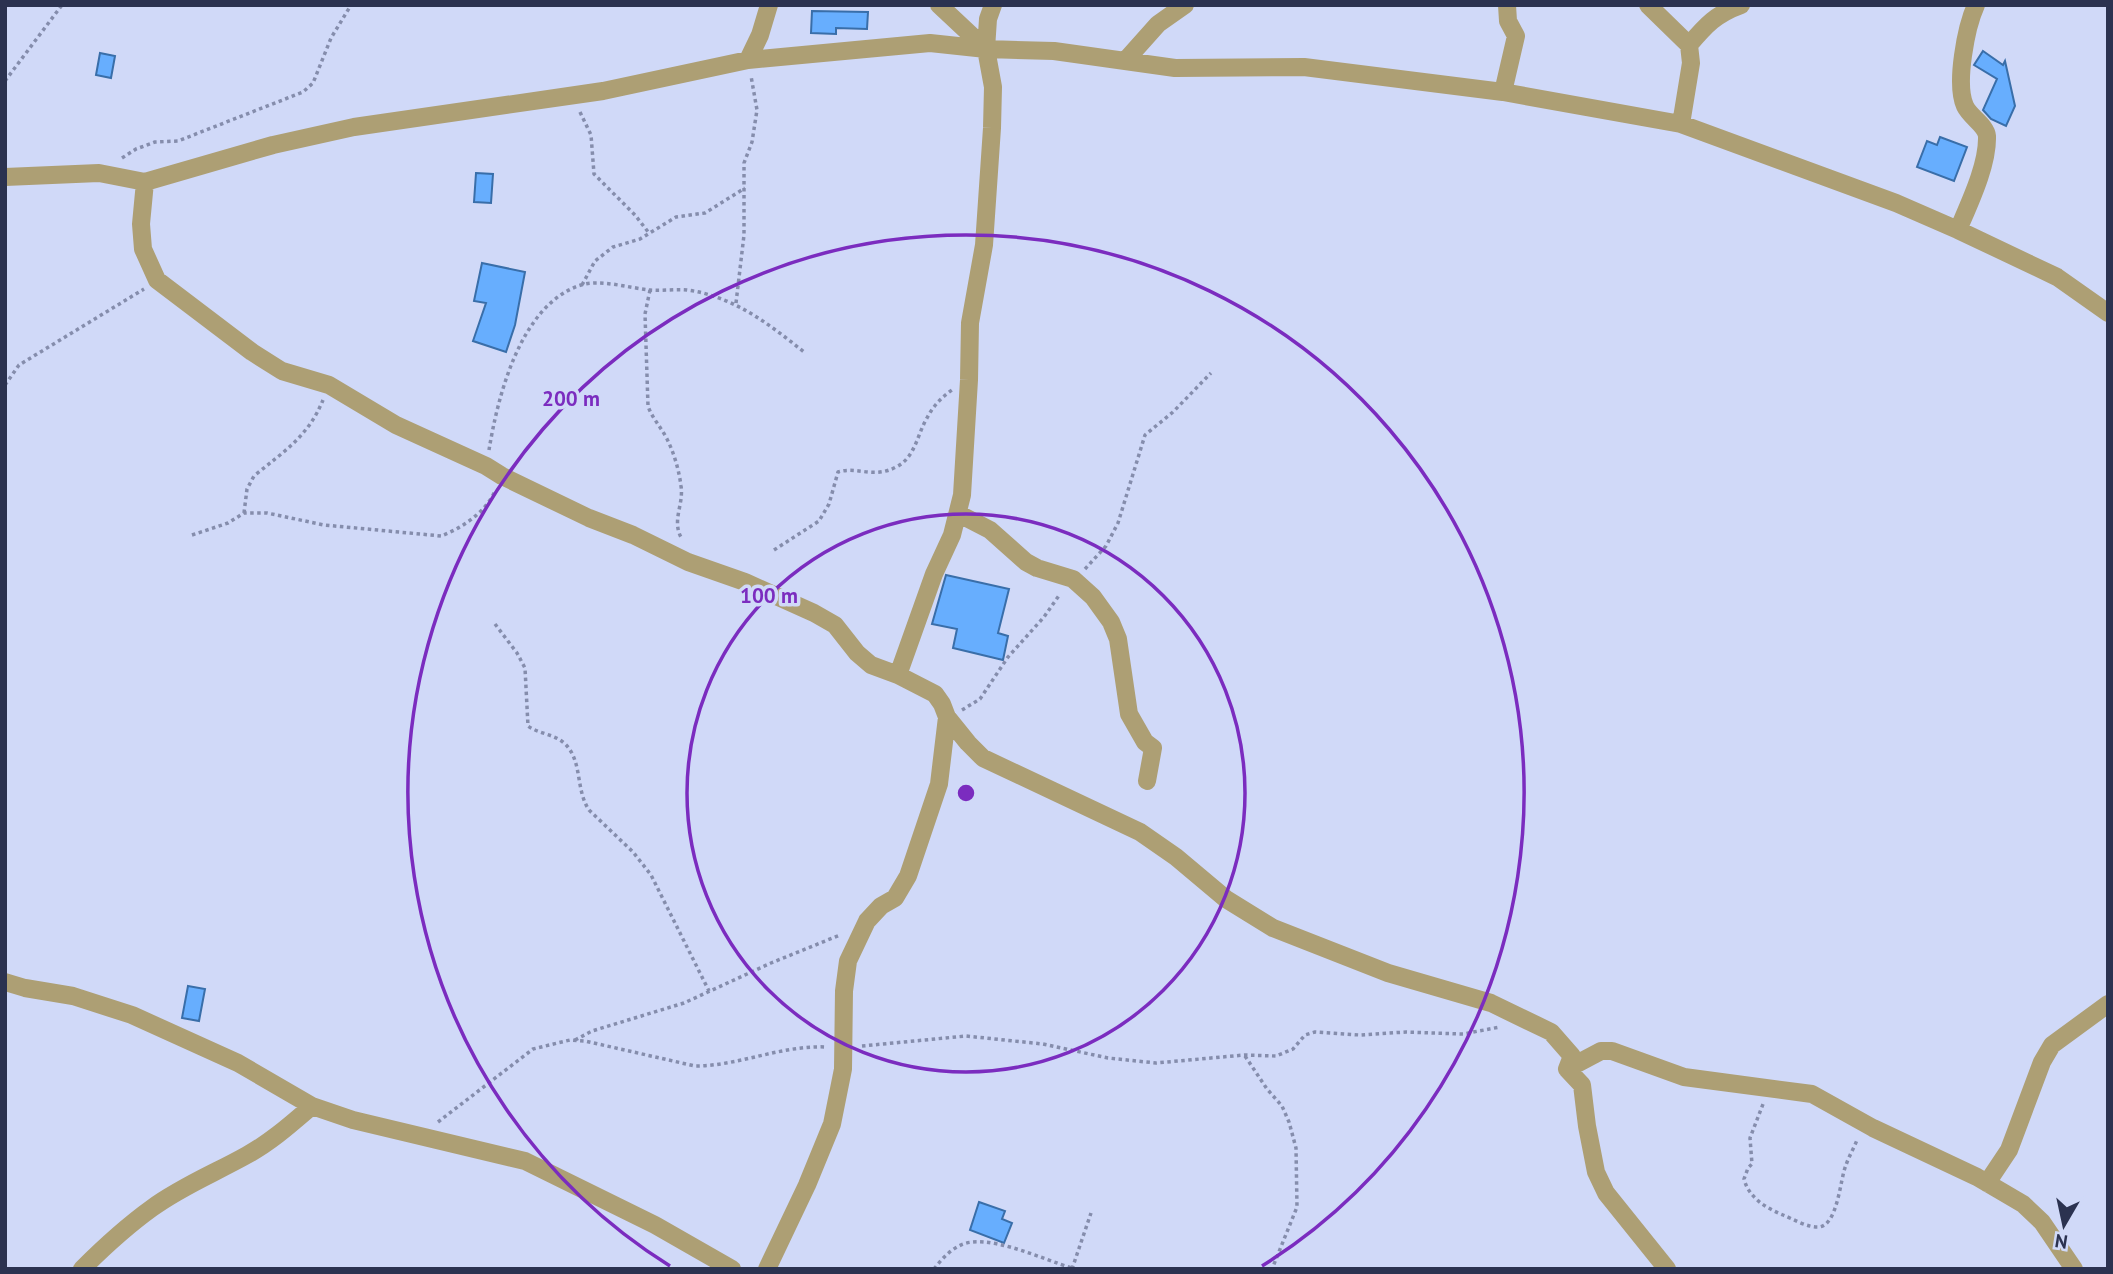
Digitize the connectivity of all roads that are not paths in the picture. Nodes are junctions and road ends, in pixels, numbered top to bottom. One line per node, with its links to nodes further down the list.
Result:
1 (769, 5): 11 (street)
2 (939, 5): 10 (street)
3 (993, 5): 10 (street)
4 (1185, 5): 12 (street)
5 (1507, 5): 13 (street)
6 (1648, 5): 9 (street)
7 (1741, 5): 9 (street)
8 (1976, 5): 17 (street)
9 (1689, 45): 14 (street)
10 (986, 49): 11 (street); 12 (street); 19 (street)
11 (748, 60): 16 (street)
12 (1125, 61): 13 (street)
13 (1503, 92): 14 (street)
14 (1681, 124): 17 (street)
15 (5, 177): 16 (street)
16 (145, 182): 20 (street)
17 (1958, 230): 18 (street)
18 (2108, 313)
19 (959, 514): 20 (street); 22 (street)
20 (898, 675): 21 (street)
21 (947, 717): 25 (street); 30 (street)
22 (1147, 781)
23 (5, 982): 26 (street)
24 (2108, 1004): 27 (street)
25 (1567, 1069): 27 (street); 31 (street)
26 (312, 1107): 28 (street); 29 (street)
27 (1987, 1183): 32 (street)
28 (82, 1269)
29 (732, 1269)
30 (767, 1269)
31 (1667, 1269)
32 (2074, 1269)

